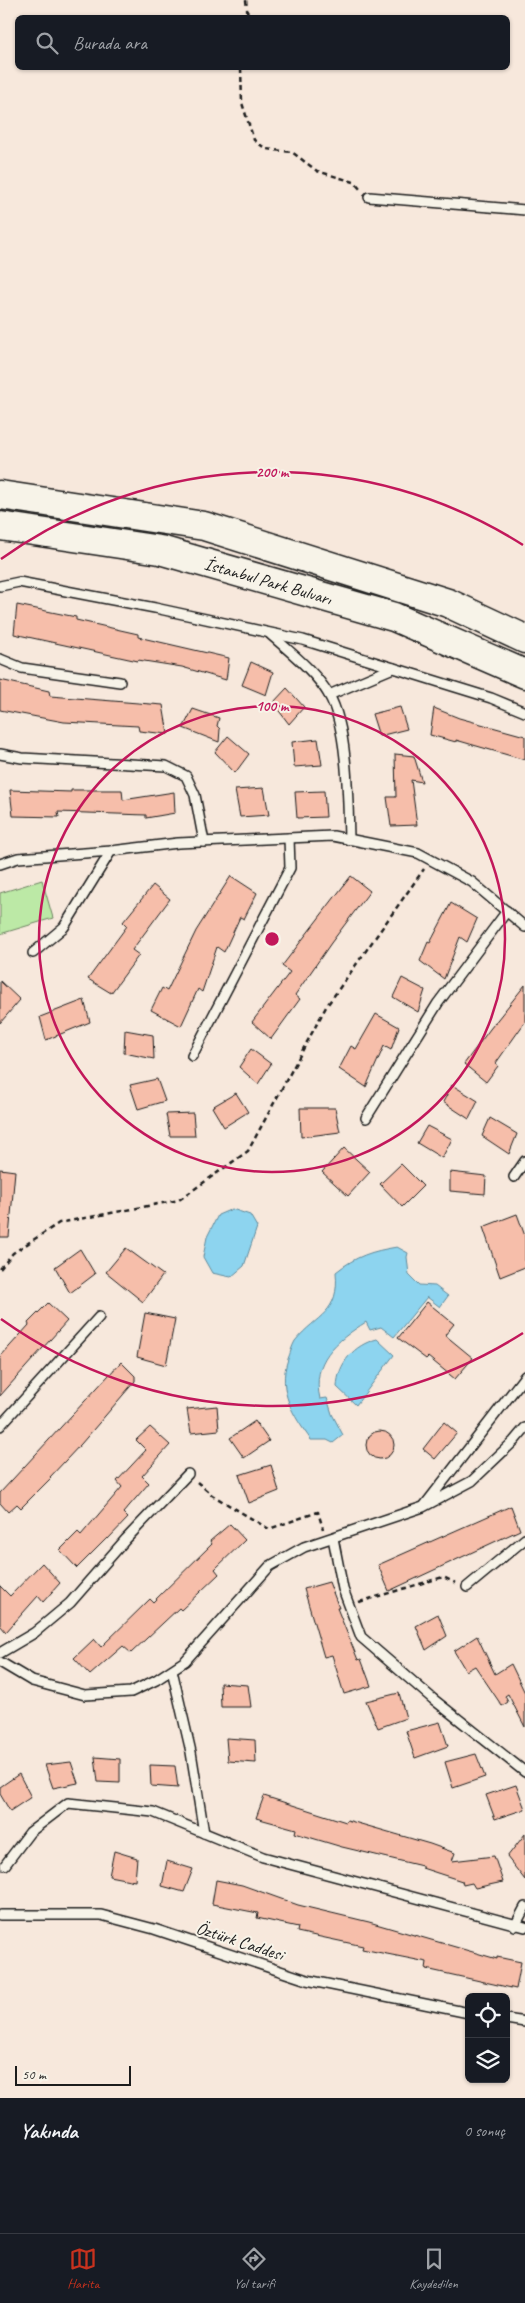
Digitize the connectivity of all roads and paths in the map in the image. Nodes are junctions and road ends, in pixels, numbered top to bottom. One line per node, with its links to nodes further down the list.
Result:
1 (246, 0): 2 (path)
2 (248, 15)
3 (241, 70): 4 (path)
4 (369, 197): 5 (lane)
5 (525, 210)
6 (0, 495): 10 (highway, İstanbul Park Bulvarı)
7 (0, 526): 13 (highway, İstanbul Park Bulvarı)
8 (0, 586): 9 (lane)
9 (269, 633): 12 (lane); 15 (lane)
10 (525, 639)
11 (0, 659): 14 (lane)
12 (393, 668): 15 (lane); 16 (lane)
13 (525, 674)
14 (120, 682)
15 (329, 695): 19 (lane)
16 (525, 712)
17 (0, 754): 20 (lane)
18 (289, 838): 19 (lane); 20 (lane); 27 (lane)
19 (349, 840): 22 (lane)
20 (204, 842): 21 (lane)
21 (111, 851): 23 (lane); 26 (lane)
22 (431, 860): 24 (lane); 31 (path)
23 (0, 864)
24 (507, 910): 25 (lane); 28 (lane)
25 (525, 927)
26 (33, 953)
27 (192, 1056)
28 (366, 1118)
29 (525, 1161): 30 (lane)
30 (514, 1177)
31 (0, 1269)
32 (99, 1317): 34 (lane)
33 (525, 1376): 37 (lane)
34 (0, 1426)
35 (525, 1428): 37 (lane)
36 (188, 1474): 38 (path); 42 (lane)
37 (423, 1507): 38 (lane)
38 (330, 1539): 41 (lane); 44 (lane)
39 (525, 1539): 40 (lane)
40 (467, 1587): 41 (path)
41 (349, 1605): 45 (lane)
42 (0, 1652)
43 (0, 1662): 44 (lane)
44 (172, 1670): 46 (lane)
45 (525, 1772)
46 (204, 1833): 47 (lane); 50 (lane)
47 (5, 1865)
48 (525, 1907): 50 (lane)
49 (0, 1915): 52 (lane, Öztürk Caddesi)
50 (515, 1926): 51 (lane)
51 (525, 1927)
52 (465, 2012)
53 (510, 2020): 54 (lane)
54 (525, 2022)

